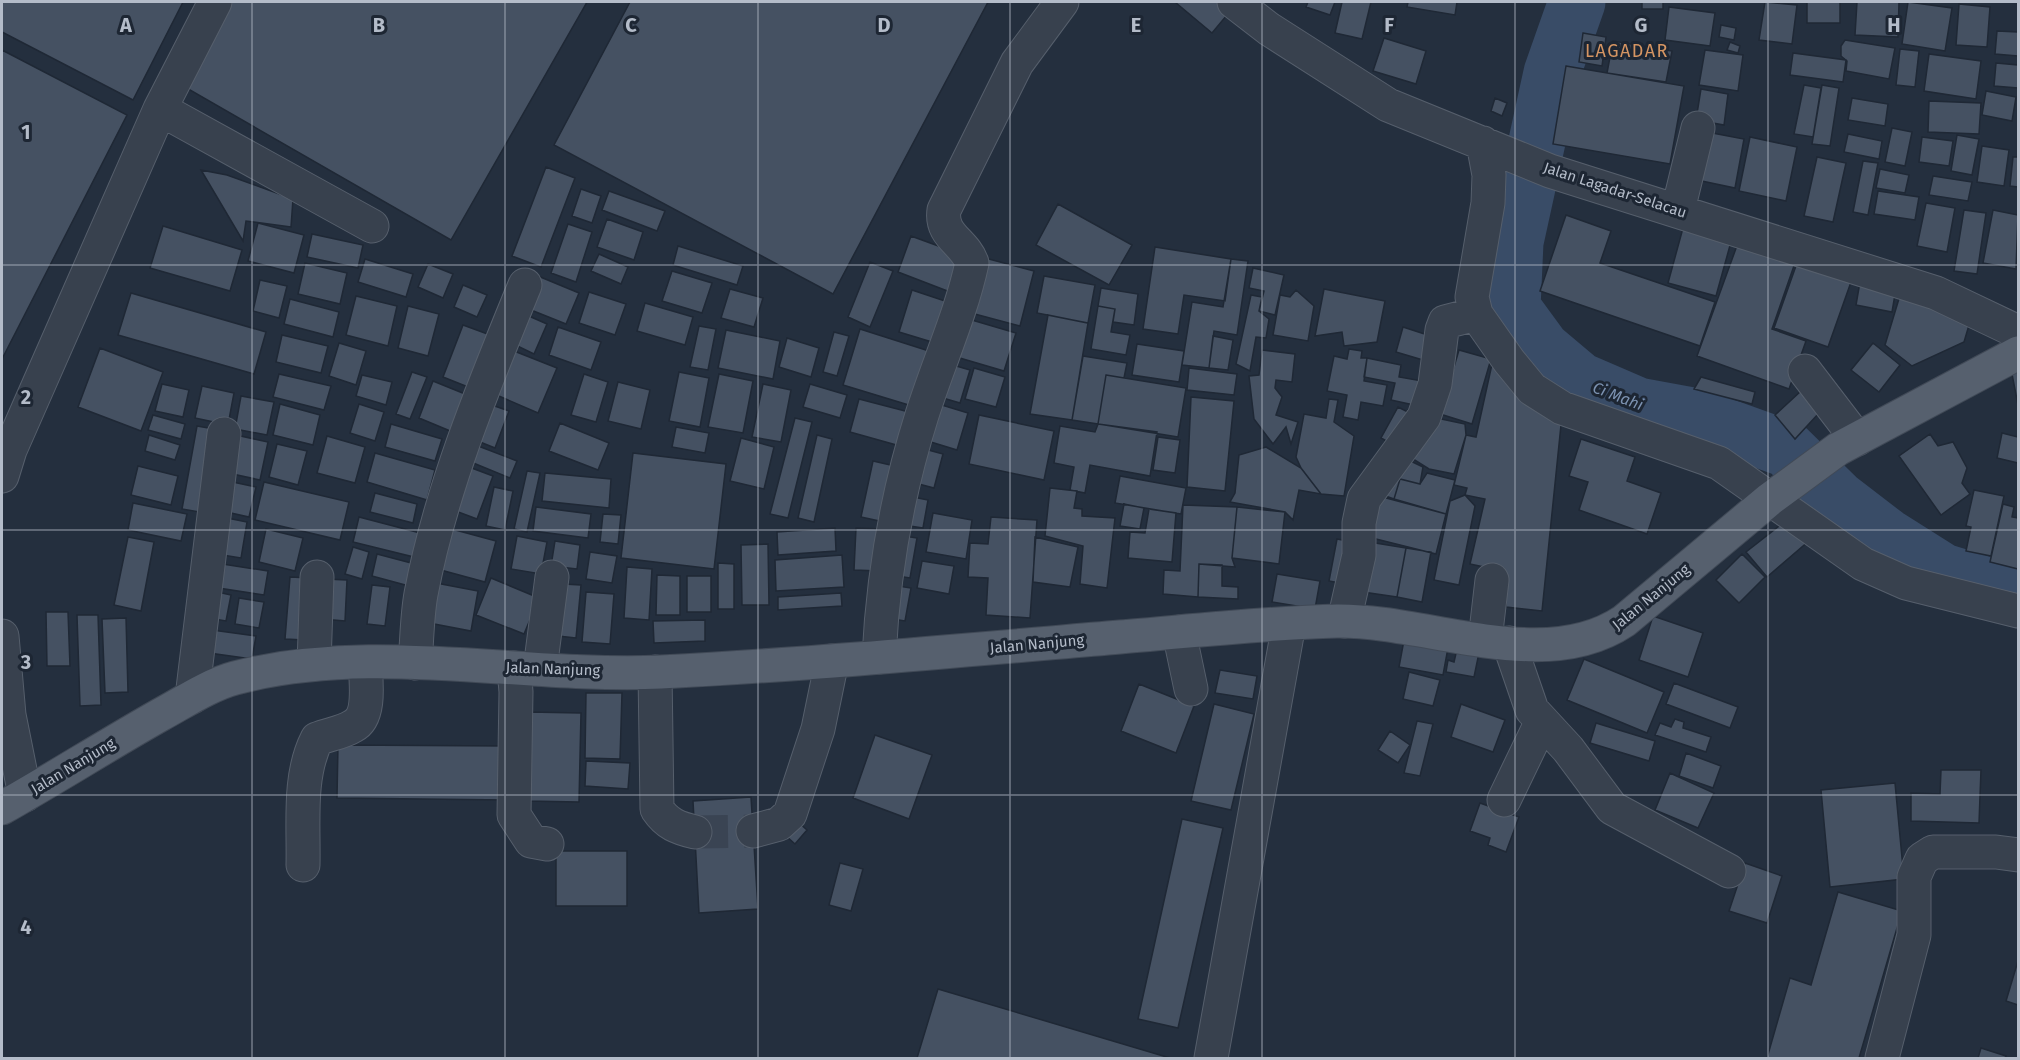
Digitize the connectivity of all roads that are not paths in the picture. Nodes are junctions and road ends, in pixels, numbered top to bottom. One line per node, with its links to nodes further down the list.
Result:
1 (215, 2): 4 (street)
2 (1062, 2): 27 (street)
3 (1234, 2): 6 (street, Jalan Lagadar-Selacau)
4 (160, 109): 8 (street); 16 (street)
5 (1698, 128): 7 (street)
6 (1483, 143): 7 (street, Jalan Lagadar-Selacau); 10 (street)
7 (1678, 210): 11 (street, Jalan Lagadar-Selacau)
8 (372, 226)
9 (525, 285): 30 (street)
10 (1476, 314): 17 (street); 22 (street)
11 (2019, 332)
12 (2019, 353): 15 (main road, Jalan Nanjung)
13 (1805, 371): 15 (street)
14 (224, 434): 35 (street)
15 (1847, 444): 17 (main road, Jalan Nanjung)
16 (2, 476)
17 (1770, 499): 21 (street); 26 (main road, Jalan Nanjung)
18 (317, 577): 31 (street)
19 (552, 577): 32 (street)
20 (1492, 580): 26 (street)
21 (2019, 611)
22 (1344, 621): 23 (main road, Jalan Nanjung); 26 (main road, Jalan Nanjung)
23 (1289, 624): 24 (main road, Jalan Nanjung); 45 (street)
24 (1179, 632): 27 (main road, Jalan Nanjung); 34 (street)
25 (2, 636): 38 (street)
26 (1497, 641): 36 (street)
27 (879, 657): 28 (main road, Jalan Nanjung)
28 (832, 661): 33 (main road, Jalan Nanjung); 39 (street)
29 (365, 663): 30 (main road, Jalan Nanjung); 31 (main road, Jalan Nanjung); 43 (street)
30 (414, 663): 32 (main road, Jalan Nanjung)
31 (314, 664): 35 (main road, Jalan Nanjung)
32 (527, 669): 33 (main road, Jalan Nanjung); 41 (street)
33 (655, 672): 40 (street)
34 (1191, 689)
35 (192, 697): 38 (main road, Jalan Nanjung)
36 (1542, 721): 37 (street); 44 (street)
37 (1504, 800)
38 (13, 802)
39 (753, 831)
40 (695, 832)
41 (547, 844)
42 (2019, 855): 46 (street)
43 (303, 865)
44 (1729, 871)
45 (1211, 1059)
46 (1882, 1059)

